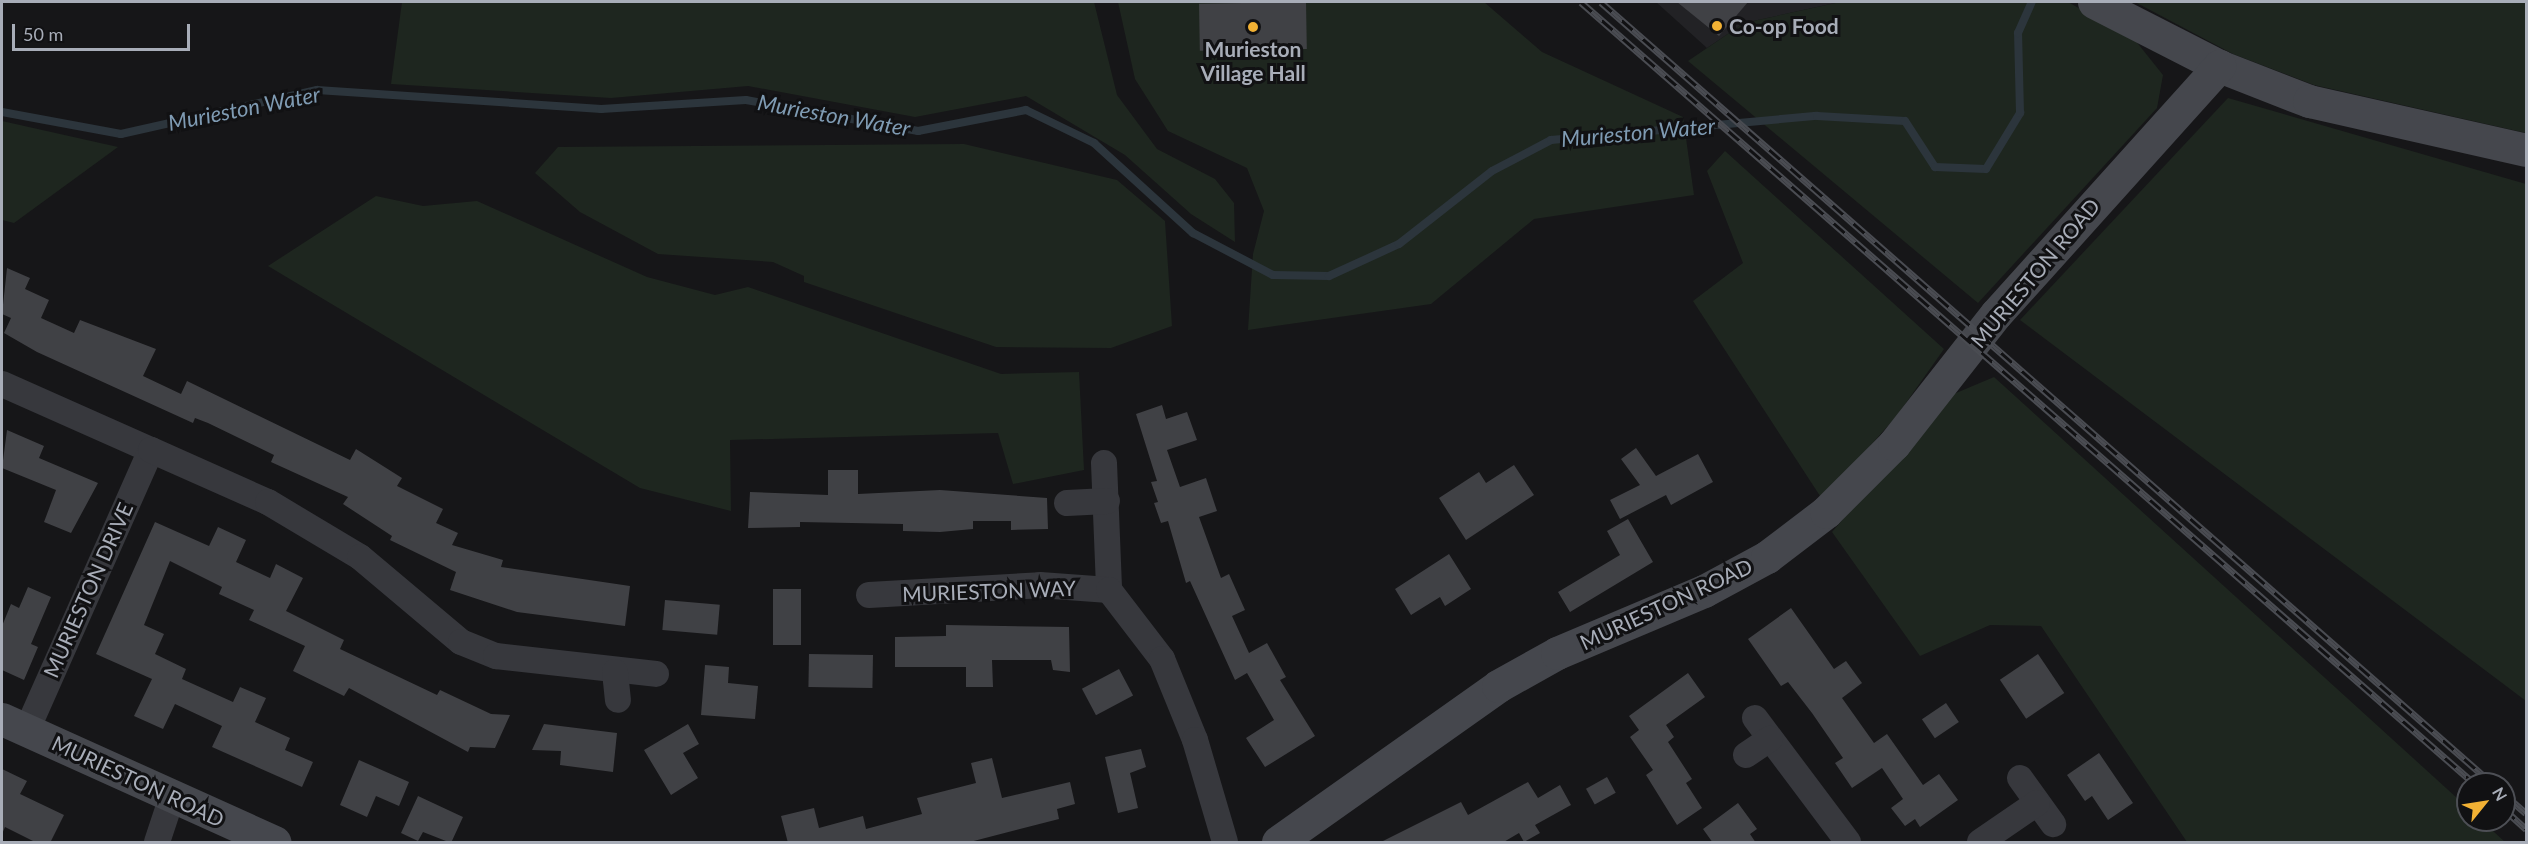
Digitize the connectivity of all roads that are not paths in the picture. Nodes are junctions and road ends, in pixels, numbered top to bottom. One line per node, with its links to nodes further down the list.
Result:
1 (2094, 2): 2 (street)
2 (2219, 66): 3 (street); 25 (street, MURIESTON ROAD)
3 (2526, 150)
4 (2, 384): 5 (street)
5 (151, 450): 11 (street); 15 (street, MURIESTON DRIVE)
6 (1104, 464): 7 (street)
7 (1107, 501): 8 (street); 9 (street)
8 (1067, 504)
9 (1109, 590): 10 (street, MURIESTON WAY); 24 (street)
10 (869, 596)
11 (615, 672): 12 (street); 13 (street)
12 (656, 674)
13 (618, 700)
14 (1755, 718): 16 (street)
15 (14, 724): 19 (street, MURIESTON ROAD)
16 (1770, 740): 17 (street); 26 (street)
17 (1746, 755)
18 (2020, 778): 20 (street)
19 (172, 797): 22 (street); 23 (street, MURIESTON ROAD)
20 (2037, 803): 21 (street); 27 (street)
21 (2053, 824)
22 (157, 843)
23 (274, 843)
24 (1225, 843)
25 (1278, 843)
26 (1848, 843)
27 (1980, 843)

